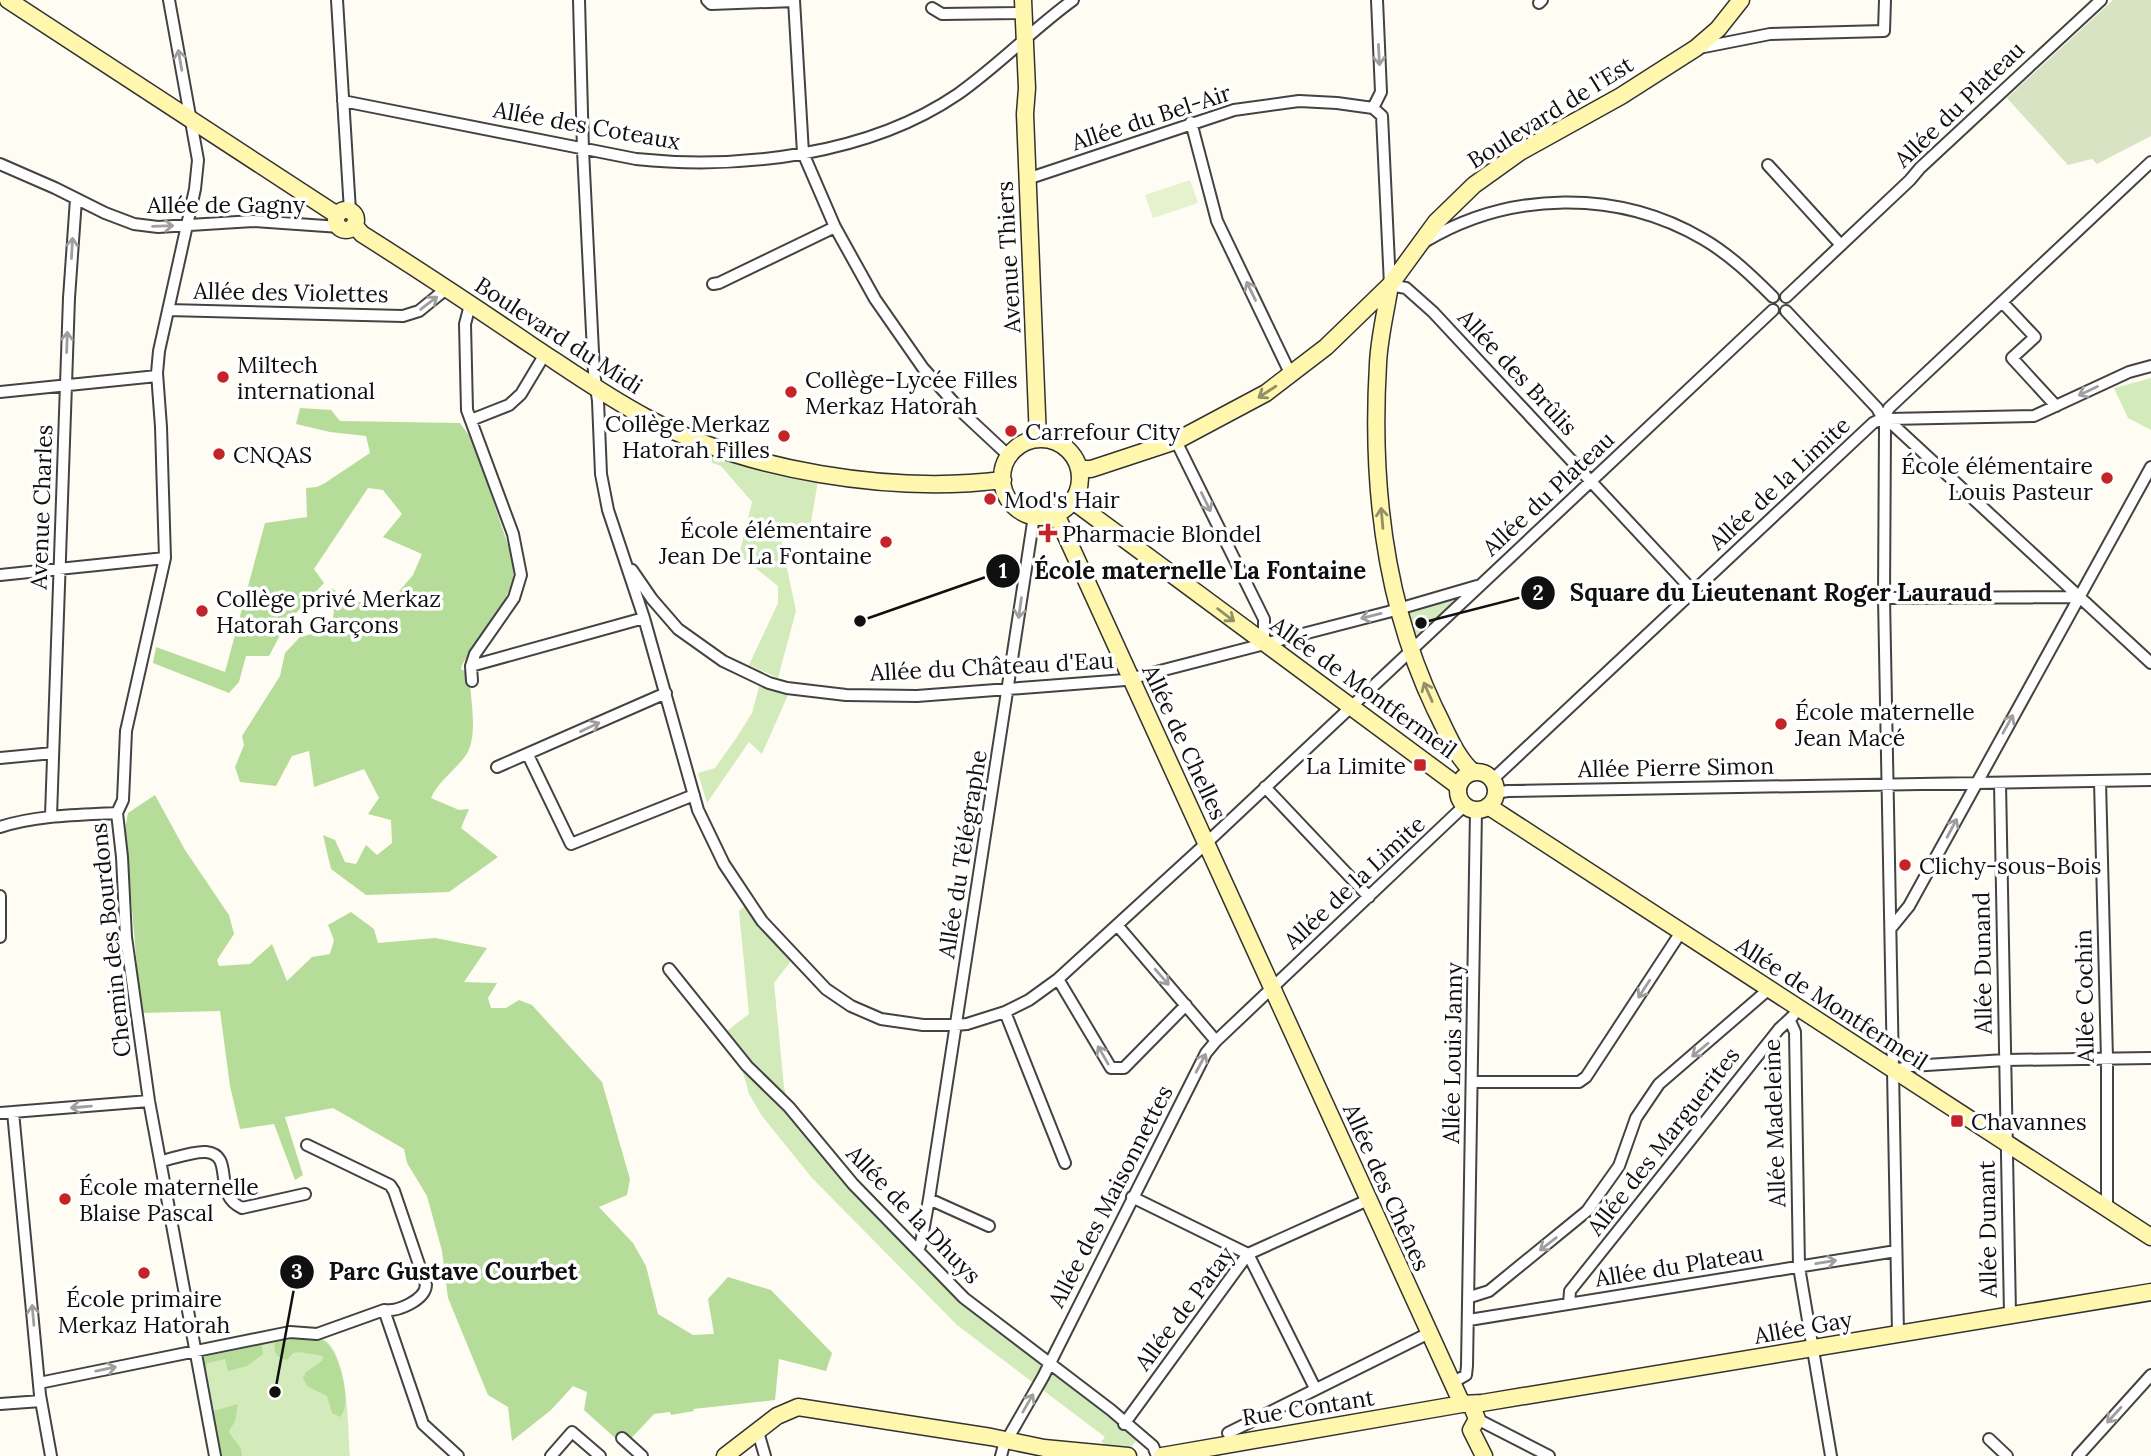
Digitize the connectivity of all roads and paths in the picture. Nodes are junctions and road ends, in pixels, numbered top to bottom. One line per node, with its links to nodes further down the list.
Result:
1 (8, 0): 18 (main road, Boulevard du Midi)
2 (169, 0): 18 (street, Chemin des Bourdons, one-way to 2)
3 (337, 0): 16 (street)
4 (579, 0): 20 (street, Allée du Plateau)
5 (707, 0): 6 (street)
6 (794, 0): 21 (street)
7 (1073, 0): 14 (street, Allée des Coteaux)
8 (1377, 0): 17 (street, one-way to 17)
9 (1741, 0): 15 (main road, Boulevard de l'Est)
10 (1885, 0): 15 (street)
11 (2101, 0): 30 (street, Allée du Plateau)
12 (1019, 7): 13 (street); 14 (main road, Avenue Thiers)
13 (932, 8)
14 (1021, 43): 21 (street, Allée des Coteaux); 25 (main road, Avenue Thiers)
15 (1696, 48): 31 (main road, Boulevard de l'Est)
16 (343, 101): 20 (street, Allée des Coteaux); 27 (street)
17 (1373, 108): 19 (street, Allée du Bel-Air); 33 (street)
18 (191, 119): 27 (main road, Boulevard du Midi); 28 (street, Chemin des Bourdons)
19 (1191, 122): 25 (street, Allée du Bel-Air); 46 (street, one-way to 19)
20 (583, 150): 21 (street, Allée des Coteaux); 49 (street, Allée du Plateau)
21 (803, 153): 29 (street)
22 (2151, 162): 37 (street, Allée de la Limite)
23 (0, 164): 26 (street, Allée de Gagny)
24 (1768, 165): 30 (street)
25 (1027, 179): 54 (main road, Avenue Thiers)
26 (76, 199): 28 (street, Allée de Gagny, one-way to 28); 48 (street, Avenue Charles, one-way to 26)
27 (345, 219): 28 (street, Allée de Gagny); 34 (main road, Boulevard du Midi)
28 (187, 224): 39 (street, Chemin des Bourdons)
29 (835, 227): 32 (street); 56 (street)
30 (1840, 244): 36 (street, Allée du Plateau)
31 (1418, 246): 33 (main road, Boulevard de l'Est); 35 (street)
32 (713, 284)
33 (1390, 285): 42 (main road, Boulevard de l'Est); 43 (main road); 60 (street, Allée des Brûlis)
34 (446, 289): 38 (main road, Boulevard du Midi); 39 (street, Allée des Violettes, one-way to 34)
35 (1773, 297): 36 (street); 40 (street)
36 (1786, 297): 41 (street)
37 (2003, 302): 51 (street); 53 (street, Allée de la Limite)
38 (470, 305): 44 (main road, Boulevard du Midi); 52 (street)
39 (168, 310): 47 (street, Chemin des Bourdons)
40 (1773, 310): 41 (street); 60 (street, Allée du Plateau)
41 (1786, 311): 53 (street)
42 (1357, 317): 43 (main road); 46 (main road, Boulevard de l'Est)
43 (1383, 327): 73 (main road, one-way to 43)
44 (545, 354): 49 (main road, Boulevard du Midi); 52 (street)
45 (2151, 366): 51 (street, one-way to 51)
46 (1292, 375): 55 (main road, Boulevard de l'Est, one-way to 55)
47 (157, 376): 48 (street); 64 (street, Chemin des Bourdons)
48 (65, 385): 50 (street); 66 (street, Avenue Charles)
49 (595, 387): 59 (main road, Boulevard du Midi); 65 (street, Allée du Plateau)
50 (0, 392)
51 (2056, 406): 53 (street)
52 (471, 420): 79 (street)
53 (1885, 420): 69 (street, Allée de la Limite); 71 (street); 72 (street)
54 (1038, 439): 56 (main road); 58 (main road)
55 (1176, 441): 58 (main road, Boulevard de l'Est); 76 (street, one-way to 76)
56 (1009, 456): 59 (main road)
57 (2151, 467): 72 (street)
58 (1079, 469): 61 (main road)
59 (1003, 480): 63 (main road)
60 (1591, 481): 68 (street, Allée du Plateau); 69 (street, Allée des Brûlis)
61 (1073, 501): 62 (main road); 76 (main road, Allée de Montfermeil, one-way to 76)
62 (1056, 514): 63 (main road); 80 (main road, Allée de Chelles)
63 (1034, 516): 82 (street, Allée du Télégraphe, one-way to 82)
64 (165, 558): 66 (street); 99 (street, Chemin des Bourdons)
65 (624, 559): 75 (street, Allée du Plateau); 82 (street, Allée du Château d'Eau)
66 (61, 568): 67 (street); 85 (street, Avenue Charles)
67 (0, 575)
68 (1483, 583): 70 (street, Allée du Château d'Eau); 74 (street, Allée du Plateau)
69 (1693, 592): 98 (street, Allée de la Limite)
70 (1447, 594): 73 (street, Allée du Château d'Eau); 74 (street)
71 (1884, 597): 72 (street); 94 (street)
72 (2079, 597): 78 (street); 93 (street, one-way to 72)
73 (1398, 610): 76 (street, Allée du Château d'Eau, one-way to 76); 77 (main road)
74 (1454, 610): 77 (street, Allée du Plateau)
75 (644, 618): 79 (street); 83 (street, Allée du Plateau)
76 (1264, 643): 80 (street, Allée du Château d'Eau); 84 (main road, Allée de Montfermeil)
77 (1410, 650): 84 (street, Allée du Plateau); 89 (main road, one-way to 77)
78 (2151, 663)
79 (471, 666): 81 (street)
80 (1131, 678): 82 (street, Allée du Château d'Eau); 102 (main road, Allée de Chelles)
81 (472, 681)
82 (1009, 687): 116 (street, Allée du Télégraphe)
83 (666, 693): 86 (street, one-way to 83); 97 (street, Allée du Plateau)
84 (1351, 706): 95 (main road, Allée de Montfermeil); 96 (street, Allée du Plateau)
85 (53, 753): 87 (street); 100 (street, Avenue Charles)
86 (528, 755): 88 (street); 97 (street)
87 (0, 758)
88 (497, 767)
89 (1473, 772): 95 (main road); 98 (main road, Allée de Montfermeil)
90 (2151, 779): 91 (street, Allée Pierre Simon)
91 (2099, 781): 92 (street, Allée Pierre Simon); 119 (street, Allée Cochin)
92 (2000, 783): 93 (street, Allée Pierre Simon); 120 (street, Allée Dunand)
93 (1975, 784): 94 (street, Allée Pierre Simon); 106 (street, one-way to 93)
94 (1888, 785): 98 (street, Allée Pierre Simon); 106 (street)
95 (1458, 786): 98 (main road)
96 (1265, 787): 102 (street, Allée du Plateau); 104 (street)
97 (694, 794): 116 (street, Allée du Plateau)
98 (1483, 799): 104 (street, Allée de la Limite); 107 (main road, Allée de Montfermeil); 122 (street, Allée Louis Janny)
99 (117, 813): 100 (street); 123 (street, Chemin des Bourdons)
100 (51, 816): 101 (street)
101 (0, 827)
102 (1206, 842): 105 (street, Allée du Plateau); 111 (main road, Allée de Chelles)
103 (0, 896): 108 (street)
104 (1369, 897): 111 (street, Allée de la Limite)
105 (1118, 925): 110 (street, Allée du Plateau); 113 (street, one-way to 113)
106 (1891, 928): 121 (street)
107 (1681, 932): 112 (main road, Allée de Montfermeil); 122 (street, one-way to 122)
108 (0, 937)
109 (669, 970): 137 (street, Allée de la Dhuys)
110 (1058, 979): 113 (street, one-way to 110); 114 (street, Allée du Plateau)
111 (1272, 988): 117 (street, Allée des Maisonnettes); 133 (main road, Allée des Chênes)
112 (1769, 989): 115 (main road, Allée de Montfermeil); 142 (street, one-way to 142)
113 (1186, 1005): 117 (street)
114 (1005, 1012): 116 (street, Allée du Plateau); 129 (street)
115 (1794, 1014): 121 (main road, Allée de Montfermeil); 140 (street, Allée Madeleine); 143 (street, Allée des Marguerites)
116 (955, 1025): 132 (street, Allée du Télégraphe)
117 (1216, 1041): 131 (street, Allée des Maisonnettes, one-way to 117)
118 (2151, 1058): 119 (street)
119 (2107, 1059): 120 (street); 134 (street, Allée Cochin)
120 (2005, 1060): 121 (street); 126 (street, Allée Dunand)
121 (1894, 1070): 126 (main road, Allée de Montfermeil); 138 (street)
122 (1472, 1082): 142 (street, Allée Louis Janny)
123 (149, 1101): 124 (street, one-way to 124); 128 (street, Chemin des Bourdons)
124 (13, 1112): 125 (street); 153 (street, one-way to 124)
125 (0, 1113)
126 (2007, 1143): 134 (main road, Allée de Montfermeil); 145 (street, Allée Dunant)
127 (307, 1145): 144 (street)
128 (162, 1161): 130 (street); 150 (street, Chemin des Bourdons)
129 (1065, 1163)
130 (305, 1194)
131 (1132, 1197): 139 (street); 151 (street, Allée des Maisonnettes)
132 (929, 1199): 135 (street); 137 (street, Allée du Télégraphe)
133 (1368, 1200): 139 (street, Allée de Patay); 147 (main road, Allée des Chênes)
134 (2107, 1210): 136 (main road, Allée de Montfermeil)
135 (989, 1226)
136 (2151, 1237)
137 (918, 1251): 151 (street, Allée de la Dhuys)
138 (1896, 1251): 140 (street, Allée du Plateau, one-way to 138); 148 (street)
139 (1248, 1254): 155 (street); 160 (street, Allée de Patay)
140 (1799, 1267): 143 (street, Allée du Plateau); 149 (street, Allée Madeleine)
141 (2151, 1292): 145 (main road, Allée Gay)
142 (1470, 1297): 146 (street, Allée Louis Janny)
143 (1569, 1304): 146 (street, Allée du Plateau)
144 (384, 1310): 150 (street); 169 (street)
145 (2010, 1314): 148 (main road, Allée Gay)
146 (1469, 1320): 154 (street, Allée Louis Janny)
147 (1429, 1333): 154 (main road, Allée des Chênes); 155 (street)
148 (1898, 1333): 149 (main road, Allée Gay)
149 (1813, 1349): 158 (main road, Allée Gay); 179 (street, Allée Madeleine)
150 (196, 1351): 153 (street, one-way to 150); 168 (street, Chemin des Bourdons)
151 (1049, 1364): 160 (street, Allée de la Dhuys); 165 (street, Allée des Maisonnettes, one-way to 151)
152 (2151, 1375): 181 (street, one-way to 181)
153 (39, 1383): 156 (street)
154 (1452, 1383): 158 (main road, Allée des Chênes)
155 (1315, 1388): 162 (street)
156 (41, 1401): 157 (street); 167 (street)
157 (0, 1404)
158 (1470, 1409): 176 (main road, Rue Contant); 177 (main road, Allée des Chênes); 178 (street)
159 (856, 1414): 161 (main road); 165 (main road); 166 (main road)
160 (1124, 1424): 176 (street, Allée de la Dhuys)
161 (758, 1432): 166 (main road); 173 (street)
162 (1228, 1433)
163 (622, 1438): 172 (street)
164 (1989, 1439): 180 (street)
165 (1007, 1440): 174 (street, Allée des Maisonnettes); 175 (main road)
166 (727, 1454)
167 (51, 1456)
168 (215, 1456)
169 (458, 1456)
170 (551, 1456): 171 (street)
171 (600, 1456)
172 (642, 1456)
173 (765, 1456)
174 (1001, 1456)
175 (1128, 1456)
176 (1169, 1456)
177 (1484, 1456)
178 (1549, 1456)
179 (1831, 1456)
180 (2007, 1456)
181 (2078, 1456)

